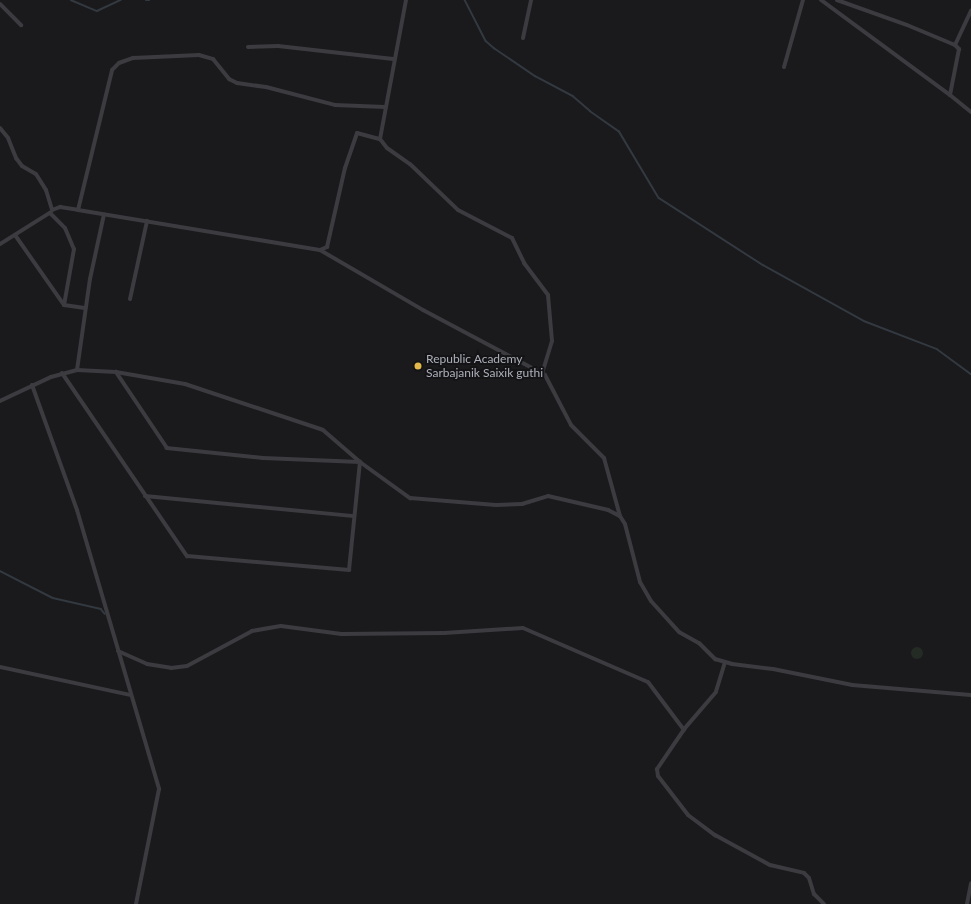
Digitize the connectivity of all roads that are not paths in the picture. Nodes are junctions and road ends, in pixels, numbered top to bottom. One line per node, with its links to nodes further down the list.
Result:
1 (406, 0): 12 (street)
2 (531, 0): 9 (street)
3 (803, 0): 13 (street)
4 (821, 0): 14 (street)
5 (837, 0): 10 (street)
6 (0, 4): 8 (street)
7 (971, 11): 10 (street)
8 (21, 25)
9 (523, 38)
10 (955, 45): 14 (street)
11 (248, 47): 12 (street)
12 (393, 59): 15 (street)
13 (784, 67)
14 (950, 95): 16 (street)
15 (385, 107): 18 (street); 19 (street)
16 (971, 112)
17 (0, 128): 20 (street)
18 (380, 139): 25 (street); 32 (street)
19 (78, 210): 20 (street); 21 (street)
20 (51, 211): 23 (street); 27 (street)
21 (104, 214): 22 (street); 28 (street)
22 (147, 221): 25 (street); 26 (street)
23 (15, 235): 24 (street); 27 (street)
24 (0, 244)
25 (320, 250): 32 (street)
26 (130, 299)
27 (64, 305): 28 (street)
28 (86, 308): 29 (street)
29 (77, 370): 30 (street); 31 (street)
30 (116, 372): 35 (street); 35 (street)
31 (62, 373): 33 (street); 36 (street)
32 (542, 374): 38 (street)
33 (32, 385): 34 (street); 39 (street)
34 (0, 401)
35 (360, 462): 37 (street); 38 (street)
36 (145, 496): 37 (street); 37 (street)
37 (354, 516)
38 (620, 516): 40 (street)
39 (118, 651): 42 (street); 44 (street)
40 (725, 662): 43 (street); 44 (street)
41 (0, 667): 42 (street)
42 (131, 695): 46 (street)
43 (971, 695)
44 (684, 730): 47 (street)
45 (971, 883): 48 (street)
46 (136, 904)
47 (824, 904)
48 (967, 904)

